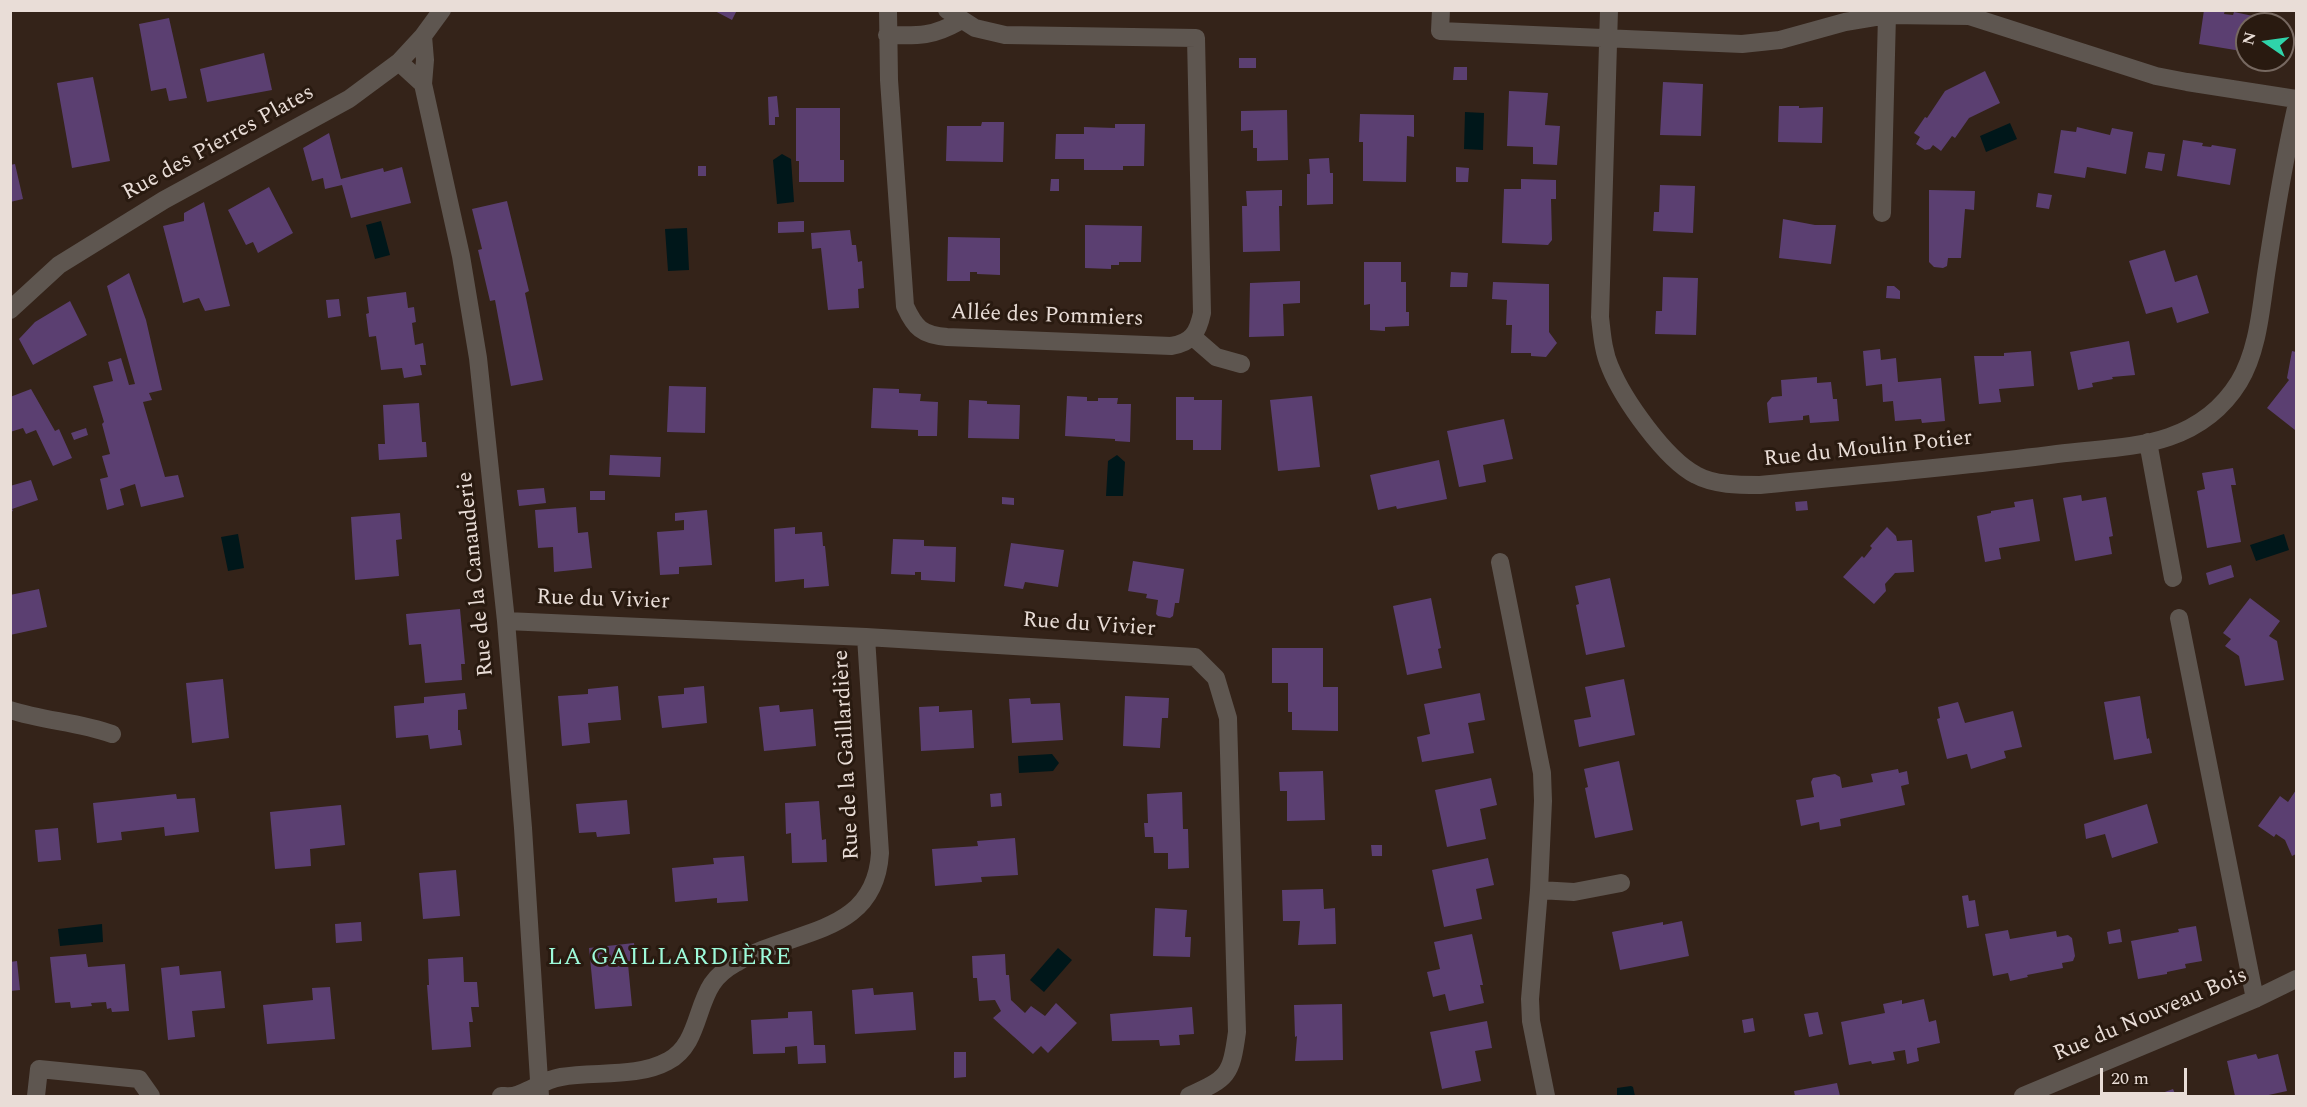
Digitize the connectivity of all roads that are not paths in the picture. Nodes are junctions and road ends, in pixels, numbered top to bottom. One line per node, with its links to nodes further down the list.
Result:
1 (442, 10): 8 (street, Rue des Pierres Plates)
2 (888, 10): 7 (street, Allée des Pommiers)
3 (1441, 10): 9 (street)
4 (1609, 10): 9 (street, Rue du Moulin Potier)
5 (1887, 15): 9 (street); 12 (street); 14 (street)
6 (953, 16): 7 (street); 16 (street)
7 (887, 35): 16 (street, Allée des Pommiers)
8 (423, 36): 10 (street, Rue des Pierres Plates); 11 (street, Rue de la Canauderie)
9 (1608, 39): 18 (street, Rue du Moulin Potier)
10 (399, 62): 11 (street); 15 (street, Rue des Pierres Plates)
11 (423, 84): 22 (street, Rue de la Canauderie)
12 (2296, 99)
13 (2296, 108): 18 (street, Rue du Moulin Potier)
14 (1882, 213)
15 (10, 310)
16 (1193, 338): 17 (street)
17 (1241, 364)
18 (2148, 442): 20 (street)
19 (1500, 562): 27 (street)
20 (2173, 578)
21 (2179, 618): 29 (street)
22 (506, 621): 23 (street, Rue du Vivier); 30 (street, Rue de la Canauderie)
23 (866, 637): 30 (street, Rue de la Gaillardière); 34 (street, Rue du Vivier)
24 (10, 710): 25 (street)
25 (112, 734)
26 (1621, 883): 27 (street)
27 (1539, 890): 35 (street)
28 (2296, 979): 29 (street, Rue du Nouveau Bois)
29 (2255, 999): 36 (street, Rue du Nouveau Bois)
30 (540, 1090): 33 (street, Rue de la Gaillardière)
31 (36, 1096): 32 (street)
32 (151, 1096)
33 (501, 1096)
34 (1189, 1096)
35 (1546, 1096)
36 (2023, 1096)

